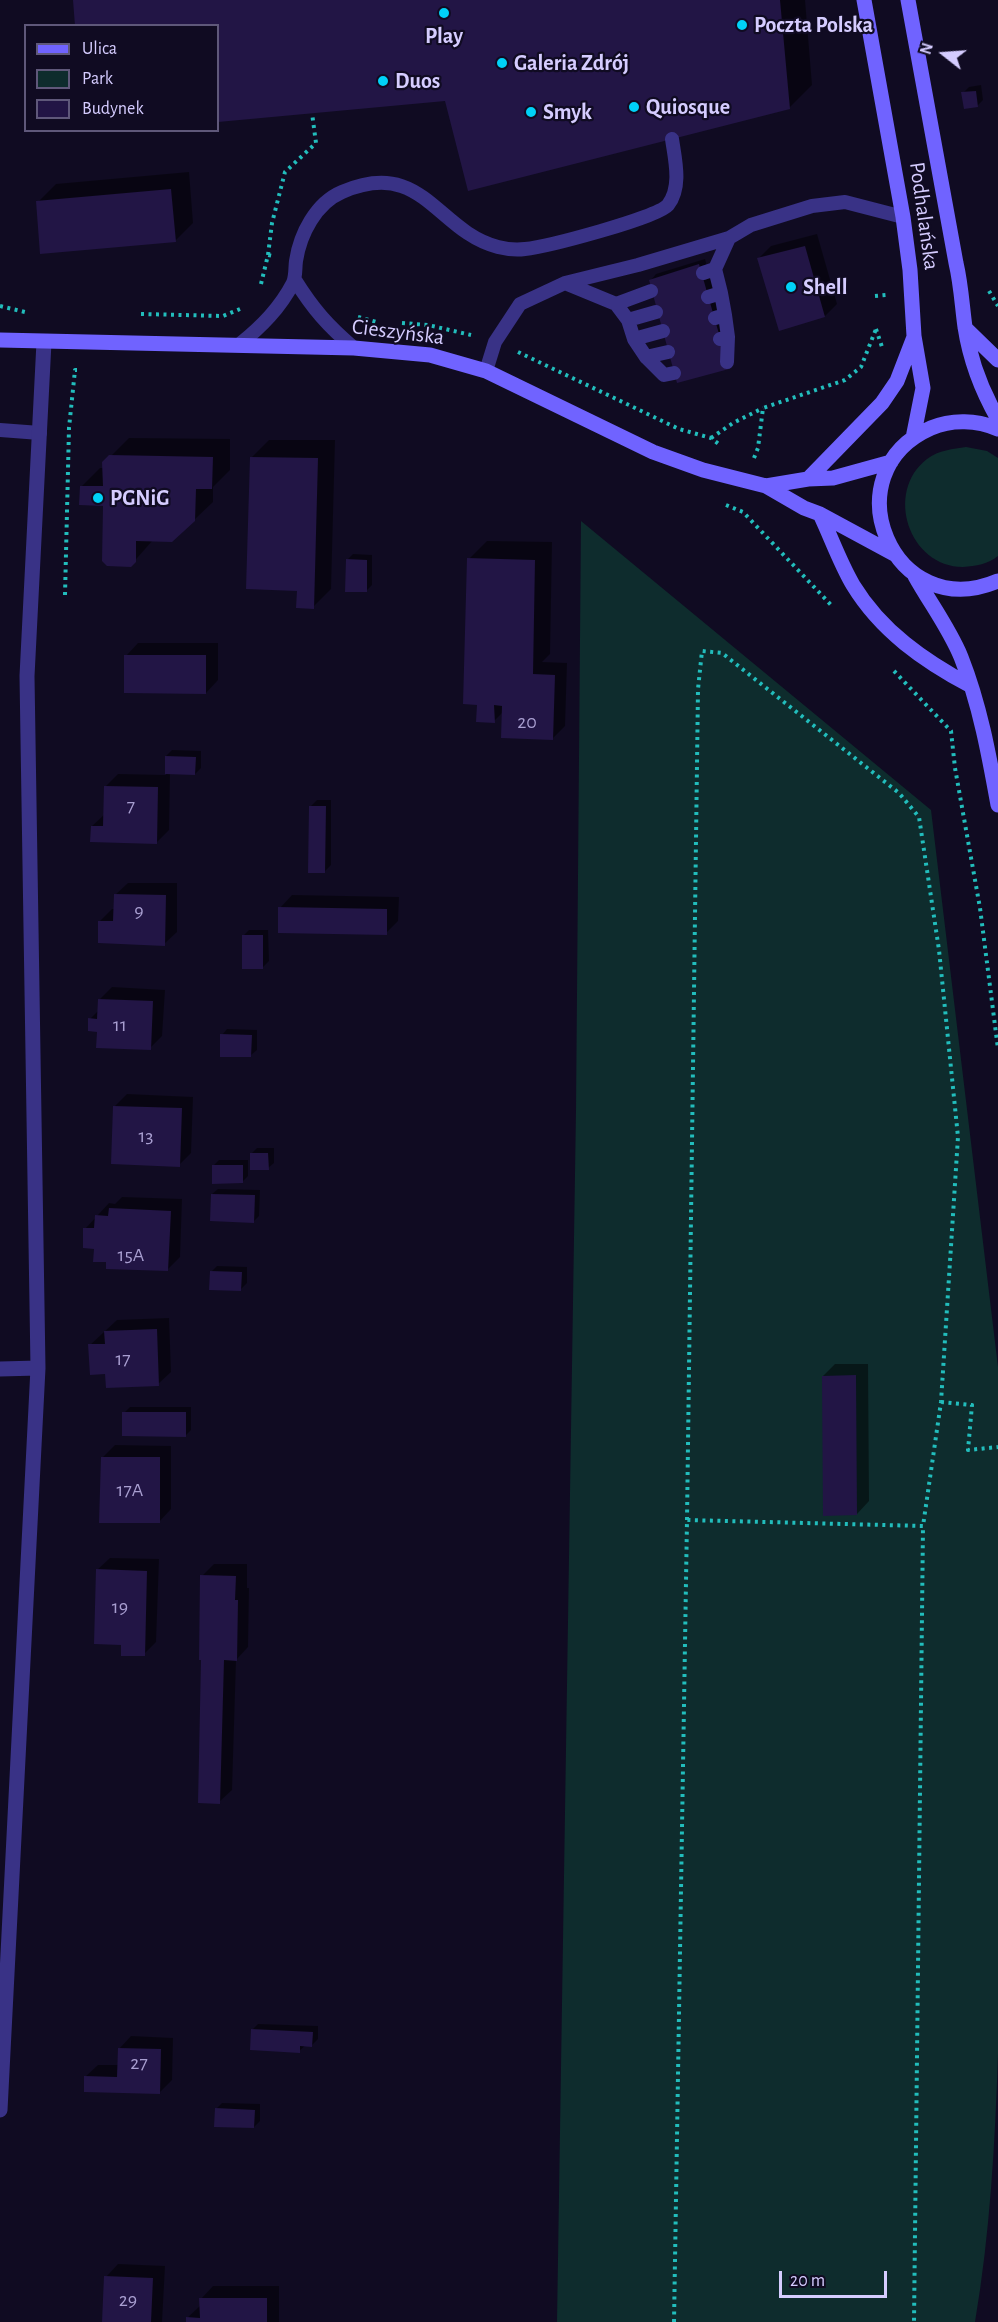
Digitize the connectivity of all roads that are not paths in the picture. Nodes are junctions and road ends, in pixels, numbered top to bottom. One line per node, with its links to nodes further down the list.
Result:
1 (864, 0): 4 (street, Podhalańska)
2 (908, 0): 12 (street, Podhalańska)
3 (672, 139): 6 (lane)
4 (903, 217): 5 (lane); 14 (street, Podhalańska)
5 (729, 238): 7 (lane); 23 (lane)
6 (295, 280): 18 (lane); 19 (lane)
7 (565, 283): 9 (lane); 24 (lane)
8 (651, 291): 9 (lane)
9 (616, 304): 11 (lane)
10 (656, 312): 11 (lane)
11 (628, 320): 15 (lane)
12 (965, 328): 22 (street); 26 (street, Podhalańska)
13 (663, 331): 15 (lane)
14 (914, 336): 30 (street, Podhalańska); 32 (street)
15 (634, 339): 21 (lane)
16 (0, 340): 17 (street, Cieszyńska)
17 (44, 342): 18 (street, Cieszyńska); 29 (street)
18 (240, 344): 19 (street, Cieszyńska)
19 (354, 348): 24 (street, Cieszyńska)
20 (668, 352): 21 (lane)
21 (646, 357): 25 (lane)
22 (998, 360)
23 (727, 362)
24 (486, 371): 33 (street, Cieszyńska)
25 (674, 373)
26 (998, 419)
27 (998, 429): 30 (street)
28 (0, 430): 29 (lane)
29 (40, 433): 40 (street)
30 (913, 438): 31 (street)
31 (891, 462): 32 (street, Cieszyńska); 35 (street)
32 (808, 479): 33 (street, Cieszyńska)
33 (766, 486): 34 (street, Cieszyńska)
34 (820, 514): 35 (street, Cieszyńska); 38 (street)
35 (894, 554): 36 (street)
36 (913, 574): 37 (street); 38 (street)
37 (998, 581)
38 (971, 686): 39 (street)
39 (998, 805)
40 (38, 1368): 41 (street); 42 (street)
41 (0, 1369)
42 (1, 2067): 43 (street)
43 (0, 2110)

